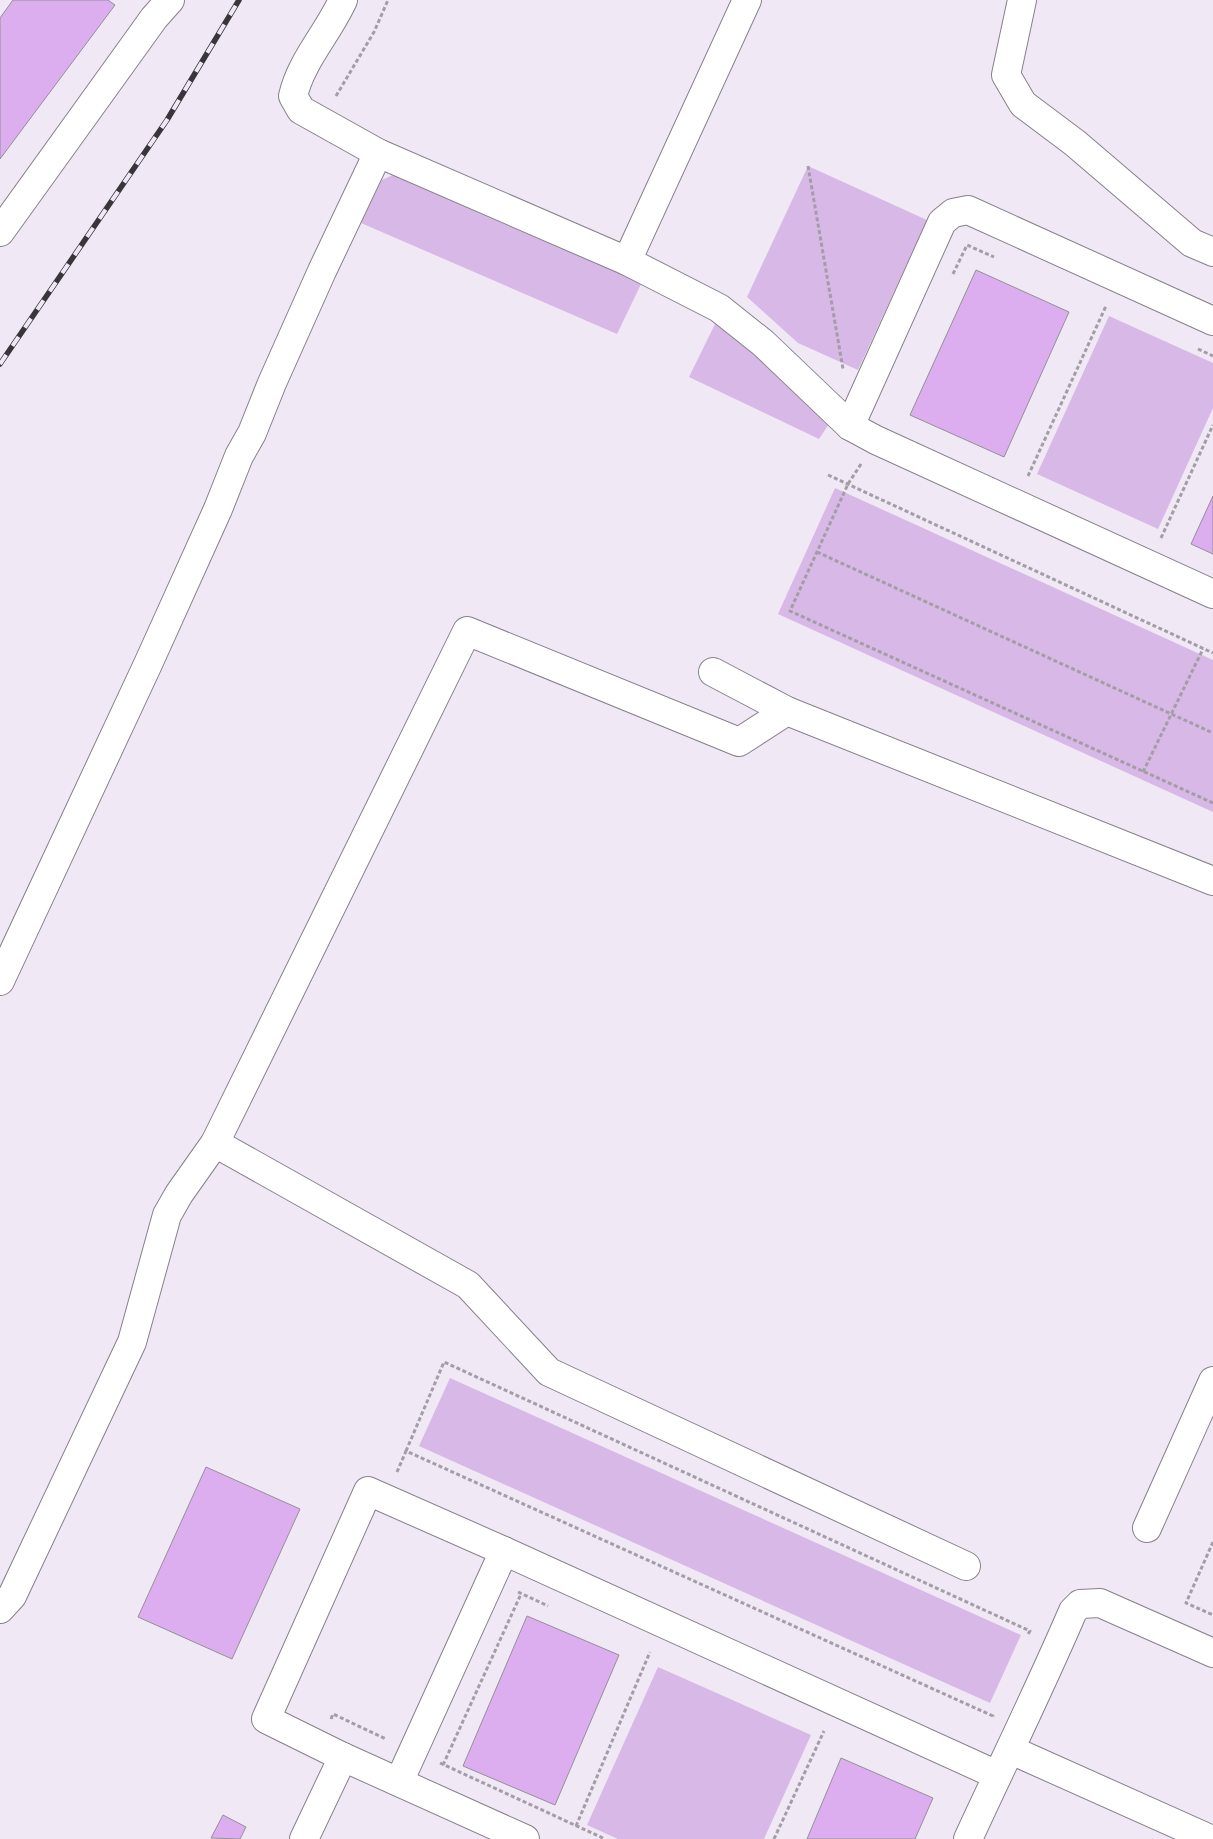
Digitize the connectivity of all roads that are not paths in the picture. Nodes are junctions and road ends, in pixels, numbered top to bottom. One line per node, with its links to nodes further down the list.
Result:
1 (170, 0): 6 (lane)
2 (343, 0): 5 (lane)
3 (747, 0): 8 (lane)
4 (1022, 0): 7 (lane)
5 (378, 154): 8 (lane); 15 (lane)
6 (0, 232)
7 (1213, 252)
8 (627, 261): 10 (lane)
9 (1213, 321): 10 (lane)
10 (850, 426): 11 (lane)
11 (1213, 594)
12 (713, 672): 13 (lane)
13 (788, 711): 14 (lane); 16 (lane)
14 (1213, 881)
15 (0, 981)
16 (215, 1143): 20 (lane); 21 (lane)
17 (1213, 1381): 18 (lane)
18 (1147, 1528)
19 (504, 1551): 24 (lane); 25 (lane); 26 (lane)
20 (966, 1566)
21 (0, 1609)
22 (1213, 1653): 23 (lane)
23 (1011, 1750): 25 (lane); 30 (lane)
24 (343, 1757): 26 (lane); 27 (lane)
25 (997, 1775): 29 (lane)
26 (399, 1782): 28 (lane)
27 (304, 1839)
28 (526, 1839)
29 (968, 1839)
30 (1210, 1839)

